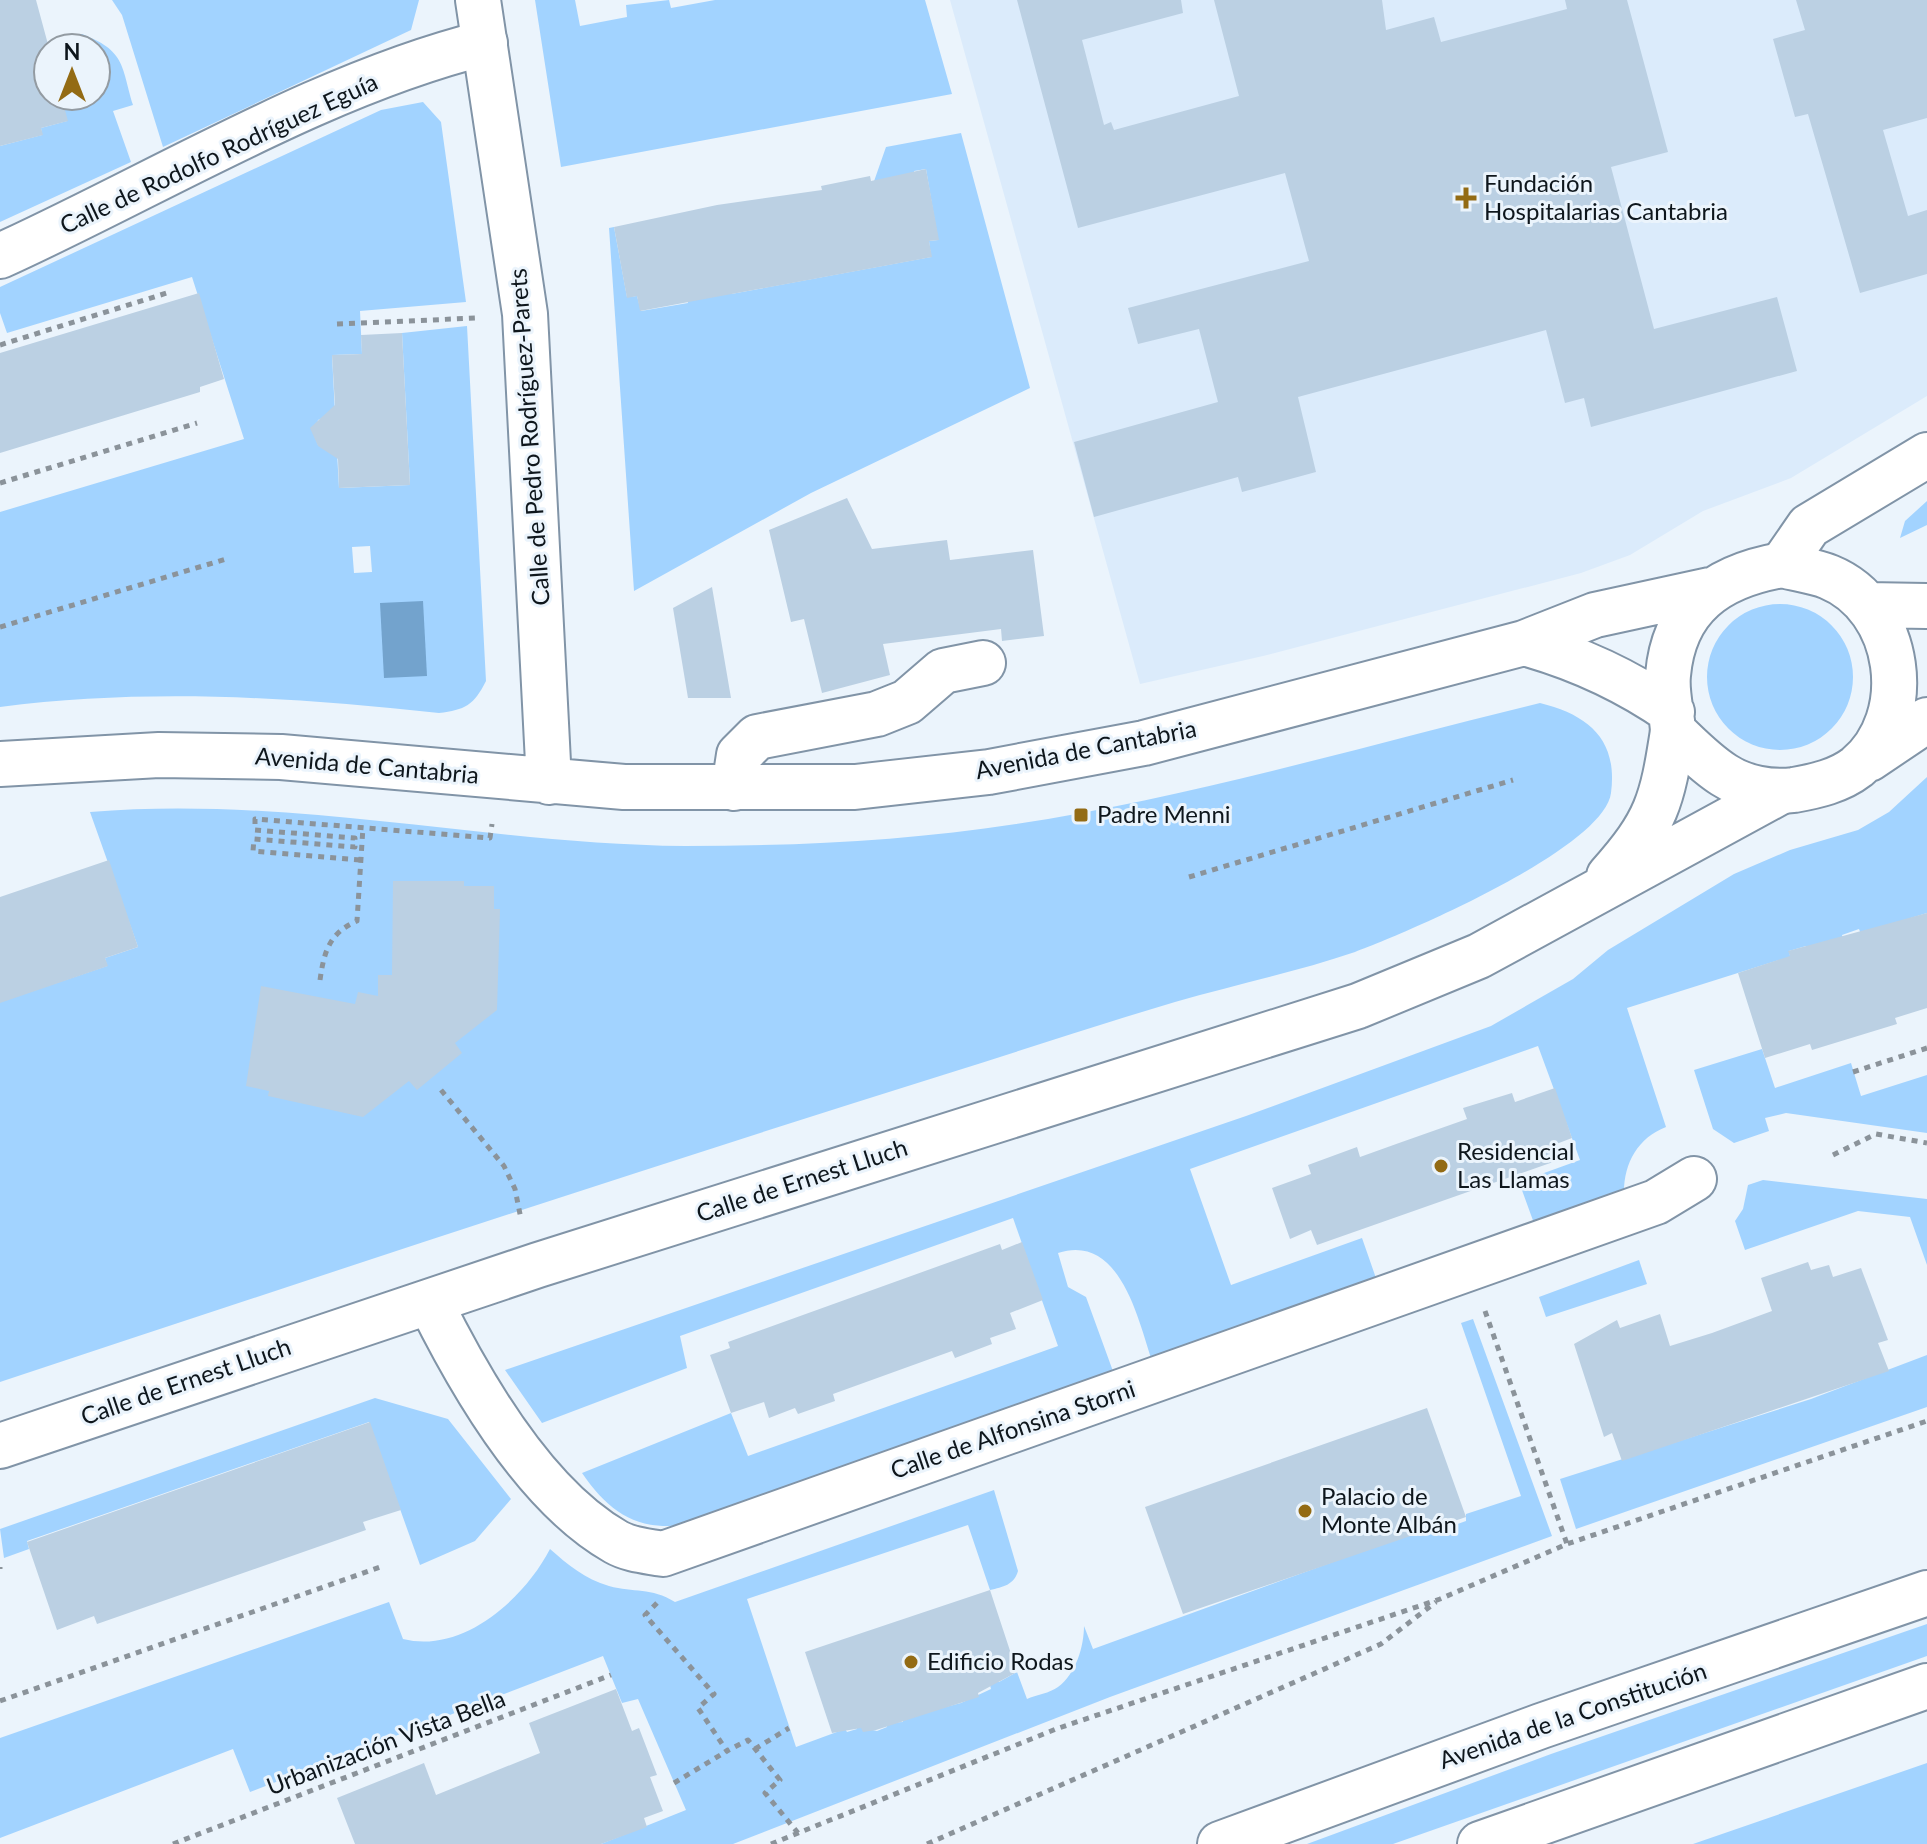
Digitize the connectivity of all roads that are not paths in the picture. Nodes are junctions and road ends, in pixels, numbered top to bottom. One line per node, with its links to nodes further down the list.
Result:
1 (478, 0): 2 (main road, Calle de Pedro Rodríguez-Parets)
2 (485, 43): 3 (main road, Calle de Rodolfo Rodríguez Eguía); 15 (main road, Calle de Pedro Rodríguez-Parets)
3 (0, 256)
4 (1927, 455): 5 (main road)
5 (1782, 565): 6 (main road); 7 (main road)
6 (1710, 590): 9 (main road, Avenida de Cantabria); 12 (main road)
7 (1867, 605): 8 (main road); 14 (main road)
8 (1927, 606)
9 (1524, 643): 12 (main road, Avenida de Cantabria); 16 (main road, Avenida de Cantabria)
10 (983, 663): 16 (main road)
11 (1927, 720): 14 (main road)
12 (1673, 721): 17 (main road); 18 (main road, Calle de Ernest Lluch)
13 (0, 764): 15 (main road, Avenida de Cantabria)
14 (1857, 767): 17 (main road)
15 (549, 782): 16 (main road, Avenida de Cantabria)
16 (734, 788)
17 (1780, 792): 18 (main road, Calle de Ernest Lluch)
18 (1594, 893): 20 (main road, Calle de Ernest Lluch)
19 (1694, 1179): 20 (main road, Calle de Alfonsina Storni)
20 (430, 1302): 21 (main road, Calle de Ernest Lluch)
21 (0, 1446)
22 (1927, 1593): 24 (main road, Avenida de la Constitución)
23 (1927, 1686): 25 (main road)
24 (1220, 1844)
25 (1480, 1844)

